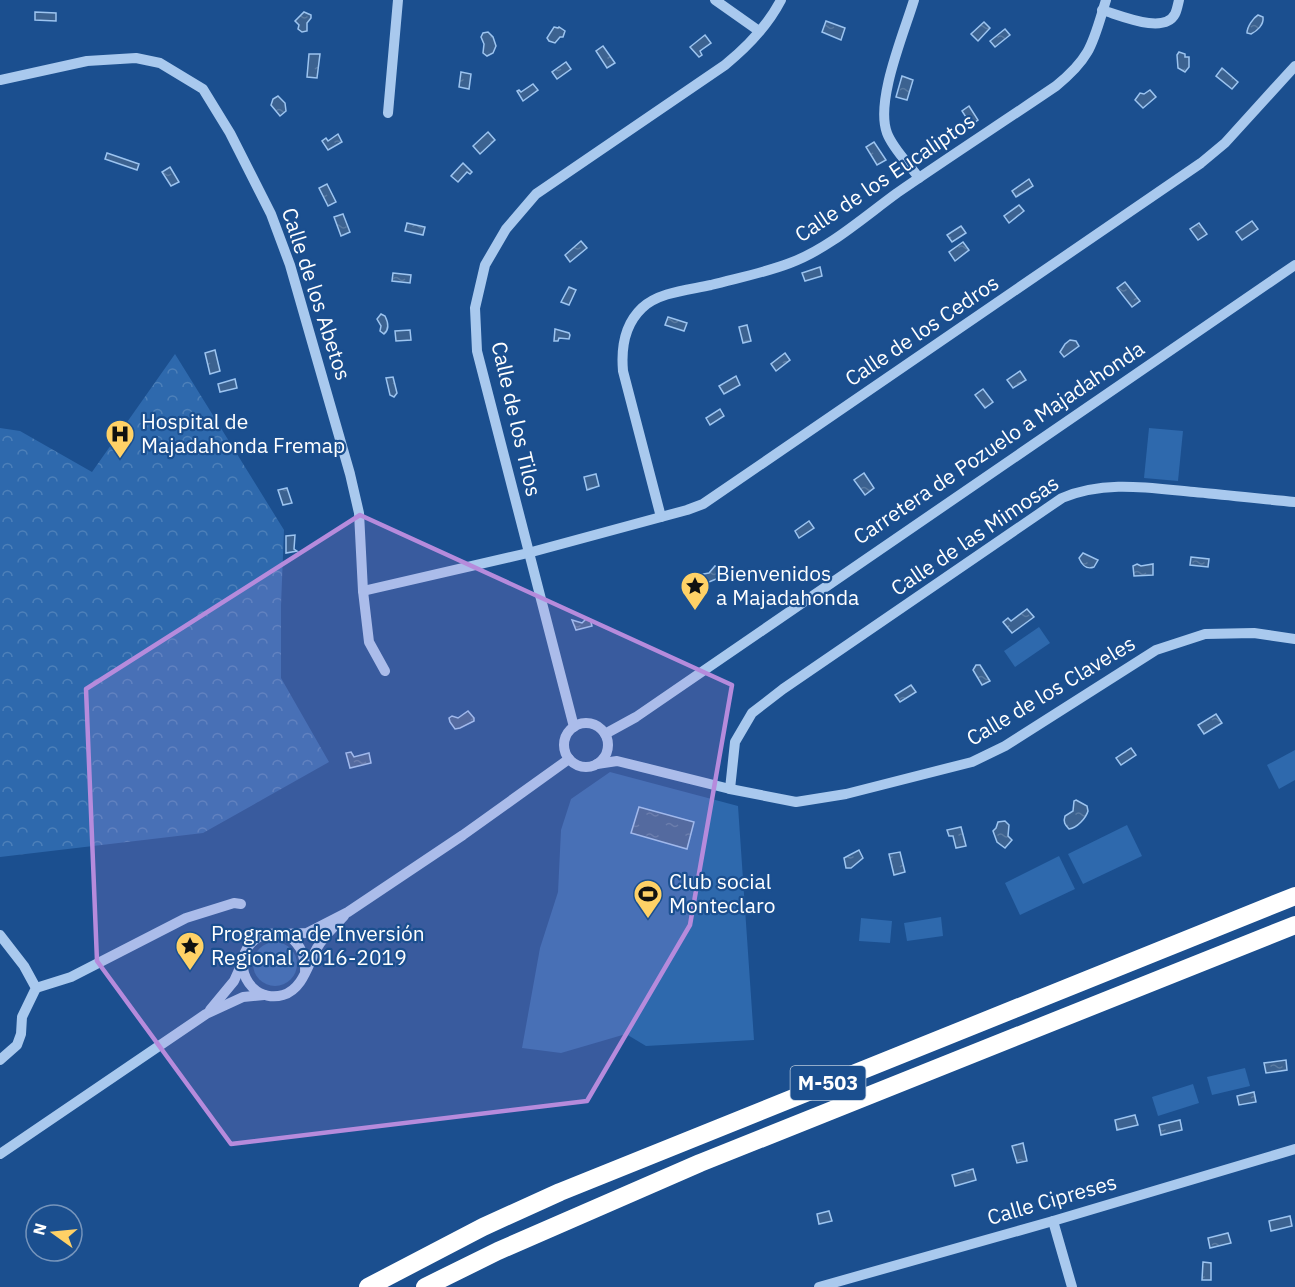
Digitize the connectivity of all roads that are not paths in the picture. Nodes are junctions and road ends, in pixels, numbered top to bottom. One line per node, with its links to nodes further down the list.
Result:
1 (398, 0): 10 (street)
2 (715, 0): 7 (street)
3 (781, 0): 7 (street, Calle de los Tilos)
4 (914, 0): 11 (street)
5 (1179, 0): 6 (street, Calle de los Eucaliptos)
6 (1104, 5): 11 (street, Calle de los Eucaliptos)
7 (759, 31): 15 (street, Calle de los Tilos)
8 (1295, 66): 14 (street, Calle de los Cedros)
9 (0, 80): 16 (street, Calle de los Abetos)
10 (388, 112)
11 (920, 177): 14 (street, Calle de los Eucaliptos)
12 (1295, 265): 20 (street, Carretera de Pozuelo a Majadahonda)
13 (1295, 502): 25 (street, Calle de las Mimosas)
14 (661, 517): 15 (street, Calle de los Cedros)
15 (528, 553): 16 (street); 19 (street, Calle de los Tilos)
16 (363, 591): 18 (street, Calle de los Abetos)
17 (1295, 639): 25 (street, Calle de los Claveles)
18 (385, 671)
19 (573, 727): 20 (street); 22 (street)
20 (605, 734): 21 (street)
21 (608, 750): 23 (street); 24 (street)
22 (569, 759): 24 (street); 28 (street)
23 (617, 762): 24 (street, Calle de los Claveles); 25 (street, Calle de los Claveles)
24 (597, 764)
25 (730, 789)
26 (1295, 896): 42 (highway, M-503)
27 (241, 904): 34 (street)
28 (348, 912): 30 (street); 33 (street)
29 (1295, 925): 41 (highway, M-503)
30 (283, 934): 32 (street); 33 (street)
31 (0, 935): 34 (street)
32 (243, 961): 35 (street); 36 (street)
33 (305, 973): 35 (street)
34 (36, 988): 37 (street)
35 (264, 995): 36 (street)
36 (206, 1014): 39 (street)
37 (0, 1060)
38 (1295, 1149): 40 (street, Calle Cipreses)
39 (0, 1154)
40 (1053, 1221): 44 (street, Calle Cipreses); 45 (street)
41 (437, 1282): 43 (highway, M-503)
42 (368, 1287)
43 (425, 1287)
44 (819, 1287)
45 (1072, 1287)

